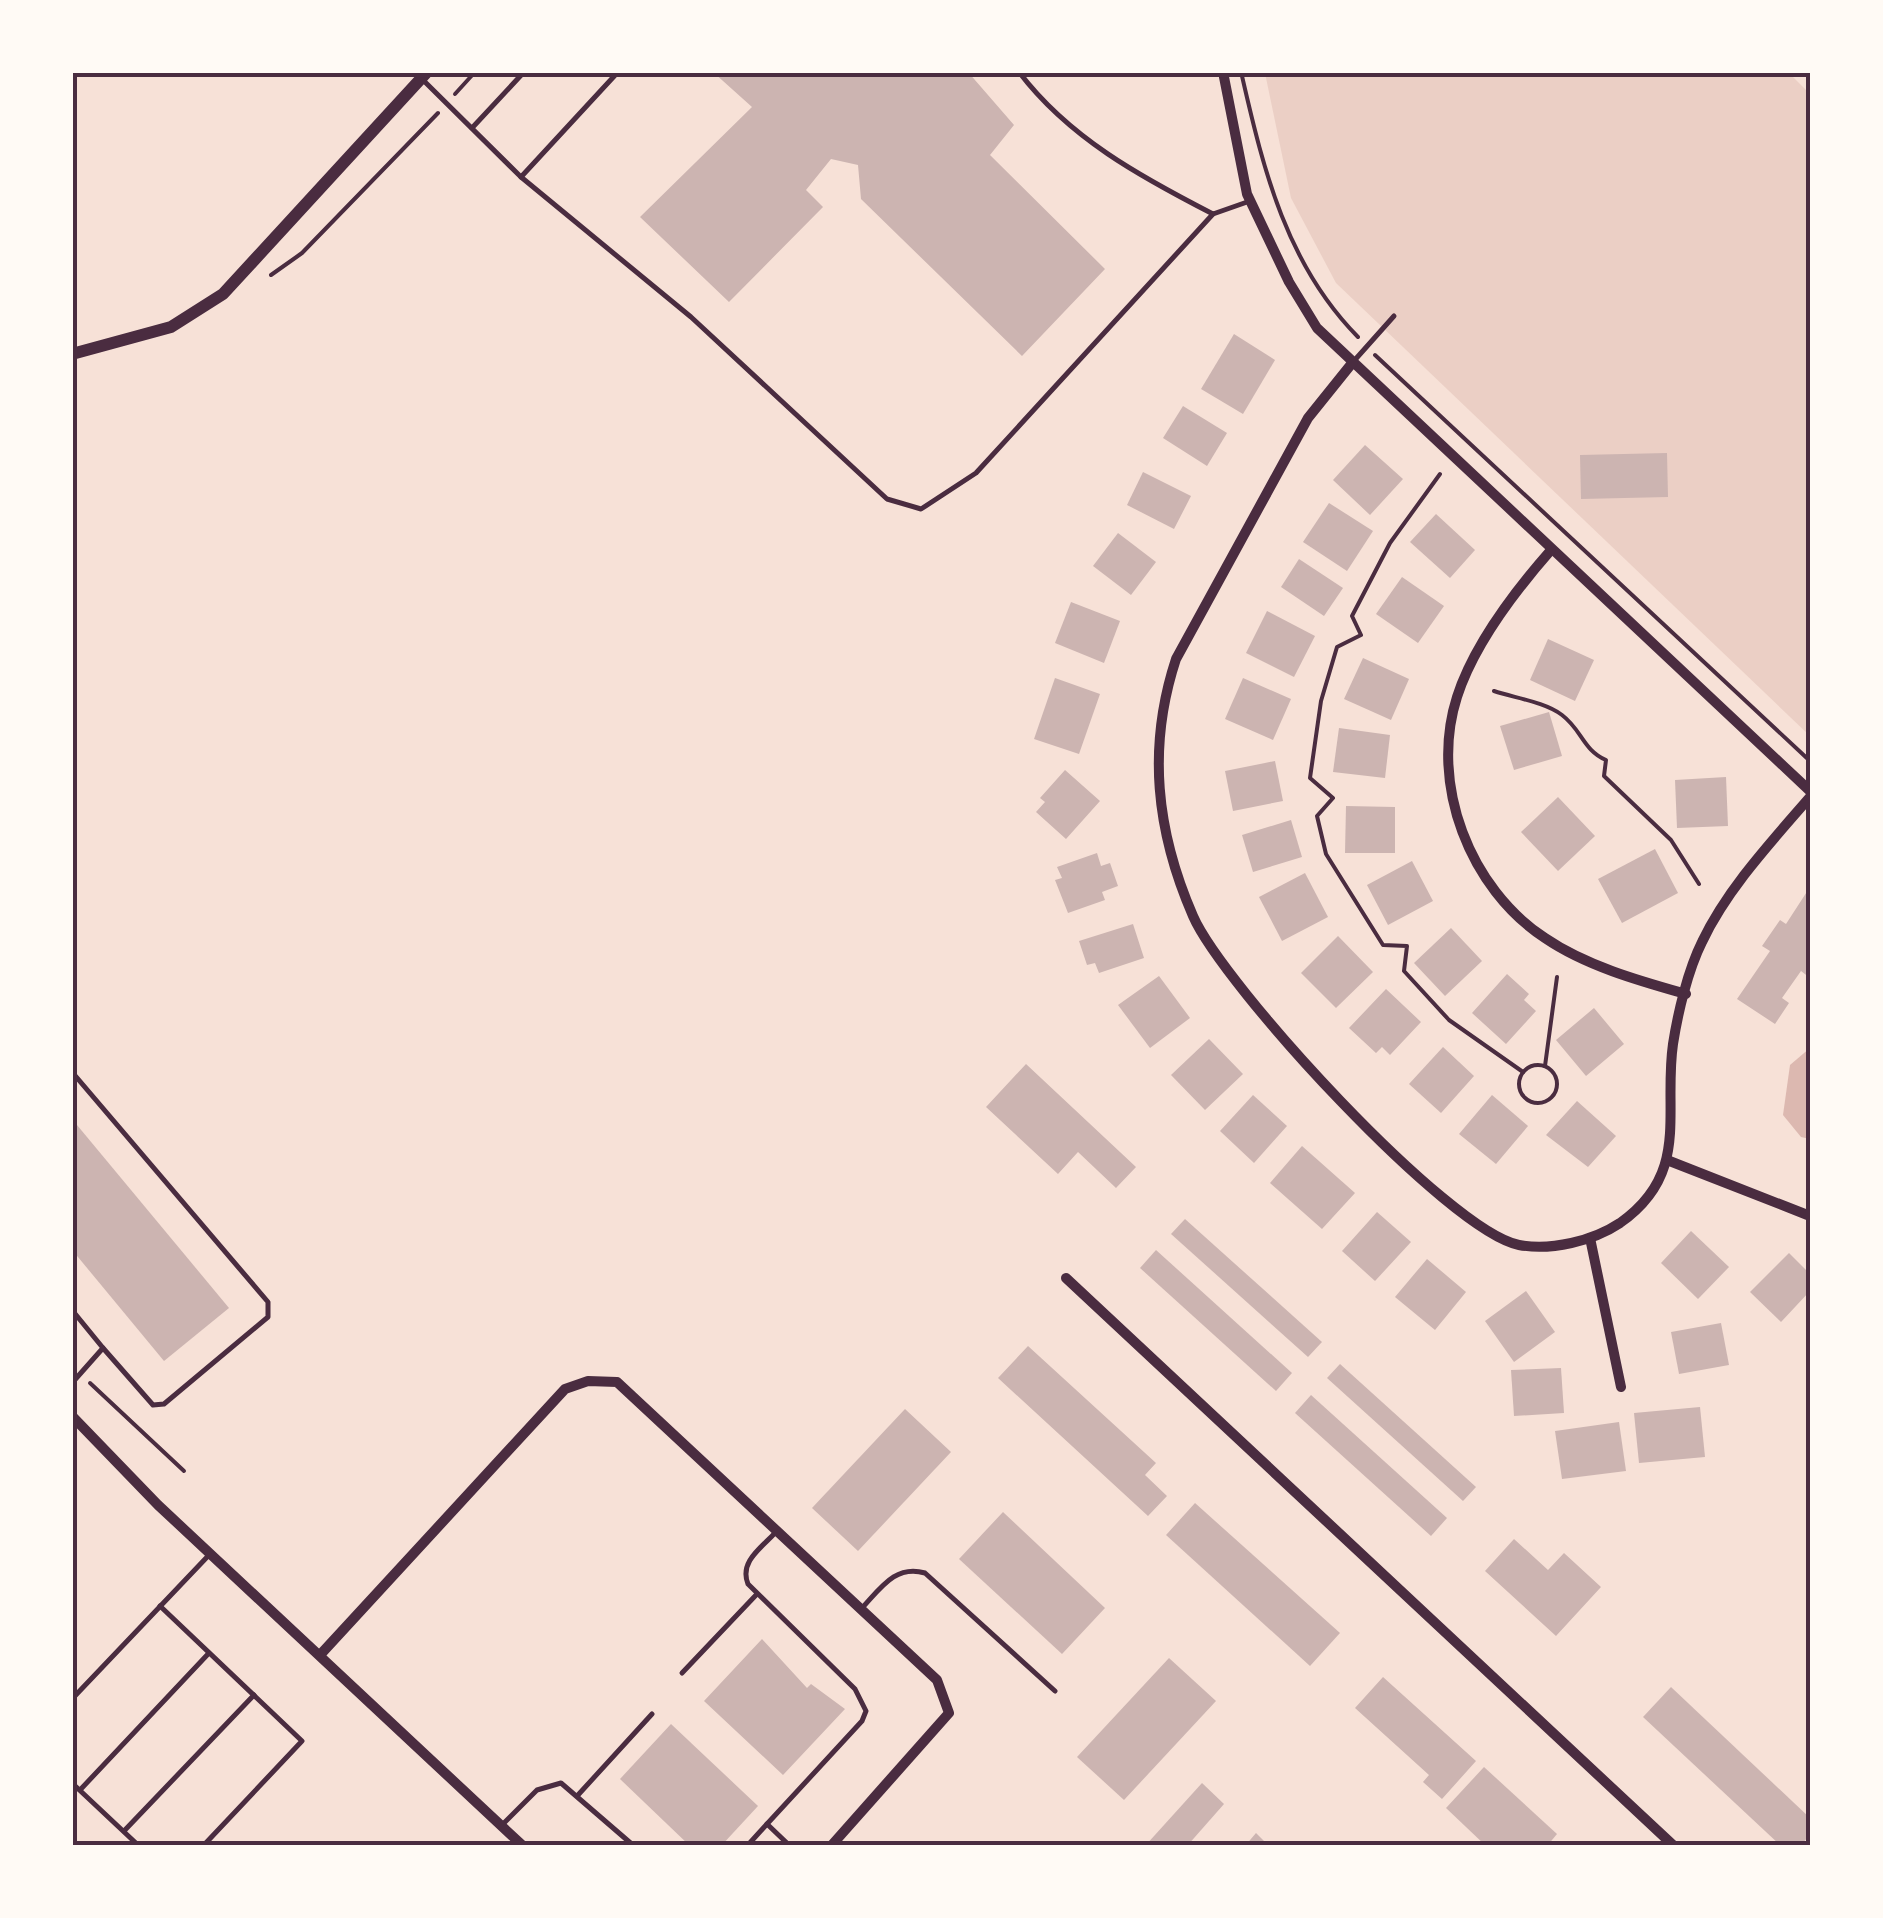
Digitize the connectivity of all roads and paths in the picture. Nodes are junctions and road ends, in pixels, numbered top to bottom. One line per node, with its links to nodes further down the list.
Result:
1 (476, 72): 8 (path)
2 (524, 72): 10 (lane)
3 (618, 72): 11 (lane)
4 (1019, 72): 13 (lane)
5 (1223, 72): 12 (street)
6 (1241, 72): 16 (path)
7 (424, 76): 10 (lane); 17 (street)
8 (456, 93)
9 (436, 115): 14 (path)
10 (472, 128): 11 (lane)
11 (521, 177): 13 (lane)
12 (1251, 201): 13 (lane); 18 (street)
13 (1213, 214)
14 (271, 275)
15 (1394, 316): 16 (lane)
16 (1366, 346): 18 (lane); 22 (path)
17 (72, 354)
18 (1353, 362): 20 (street); 32 (street)
19 (1440, 474): 29 (path)
20 (1551, 550): 23 (street); 26 (street)
21 (1494, 691): 24 (path)
22 (1810, 761)
23 (1810, 794): 26 (street)
24 (1699, 884)
25 (1557, 976): 27 (path)
26 (1686, 994): 30 (street)
27 (1545, 1066): 29 (path); 29 (path)
28 (72, 1072): 35 (lane)
29 (1523, 1072)
30 (1667, 1160): 31 (street); 32 (street)
31 (1810, 1216)
32 (1590, 1238): 38 (street)
33 (1066, 1278): 66 (street)
34 (72, 1310): 35 (lane)
35 (103, 1348): 36 (lane)
36 (81, 1374): 37 (lane); 40 (path)
37 (72, 1383)
38 (1620, 1387)
39 (72, 1416): 42 (street)
40 (184, 1472)
41 (777, 1531): 43 (lane); 45 (street); 47 (street)
42 (211, 1553): 44 (lane); 47 (street)
43 (756, 1594): 48 (lane); 56 (lane)
44 (160, 1606): 46 (lane); 51 (lane)
45 (861, 1609): 49 (lane); 65 (street)
46 (209, 1653): 50 (lane); 54 (lane)
47 (320, 1655): 57 (street)
48 (682, 1673)
49 (1054, 1691)
50 (254, 1695): 58 (lane); 60 (lane)
51 (72, 1699)
52 (652, 1714): 55 (lane)
53 (72, 1783): 54 (lane)
54 (80, 1790): 58 (lane)
55 (578, 1794): 57 (lane); 62 (lane)
56 (767, 1824): 63 (lane); 64 (lane)
57 (502, 1826): 61 (street)
58 (124, 1832): 59 (lane)
59 (139, 1846)
60 (203, 1846)
61 (524, 1846)
62 (634, 1846)
63 (747, 1846)
64 (790, 1846)
65 (831, 1846)
66 (1674, 1846)

